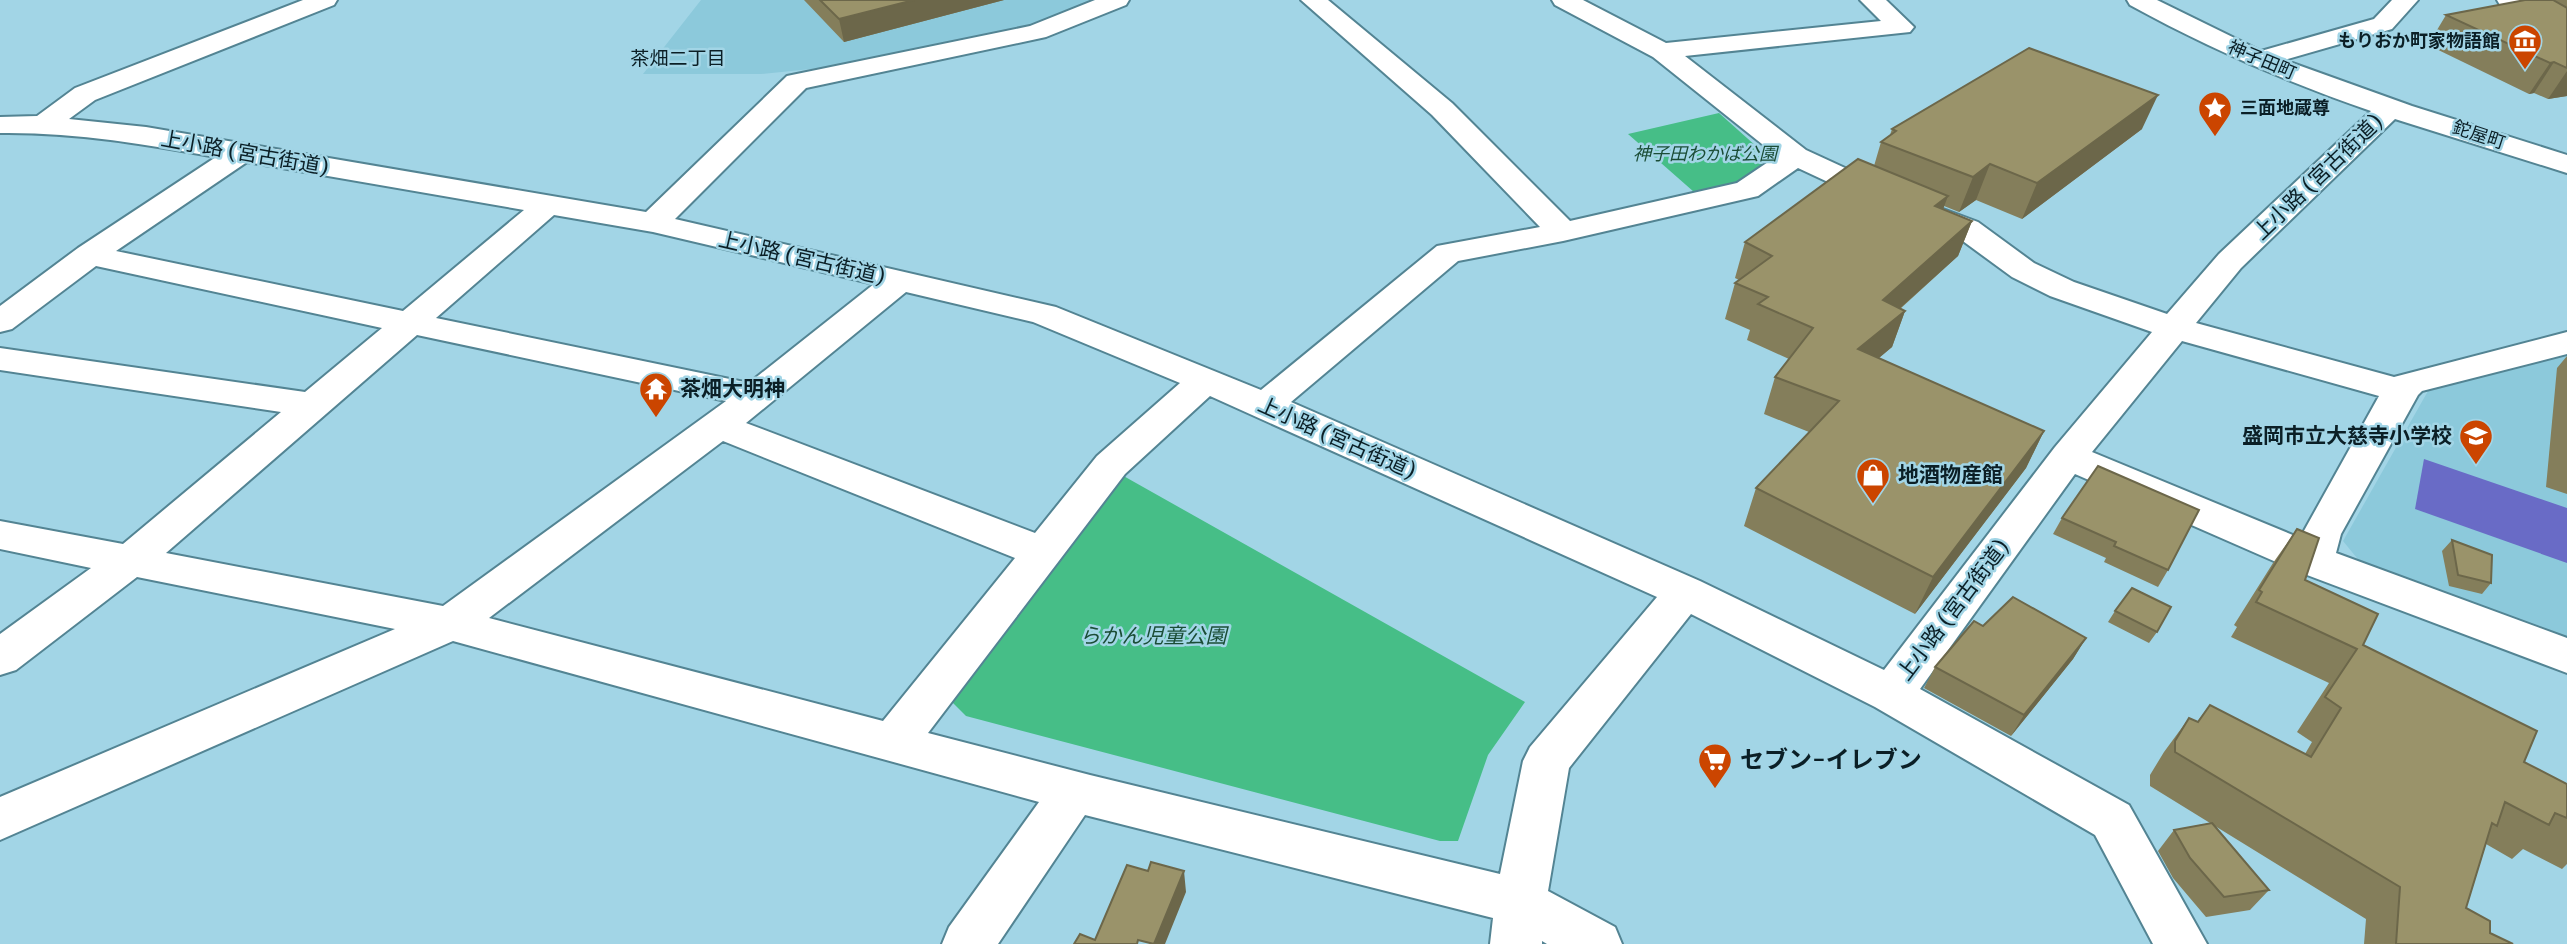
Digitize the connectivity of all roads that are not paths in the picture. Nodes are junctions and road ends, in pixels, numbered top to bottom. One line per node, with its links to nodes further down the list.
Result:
1 (324, 0): 13 (street)
2 (1117, 0): 19 (street)
3 (1313, 0): 20 (street)
4 (1564, 0): 10 (street)
5 (1872, 0): 10 (street)
6 (2139, 0): 11 (street, 神子田町)
7 (2406, 0): 11 (street)
8 (2509, 0): 9 (street)
9 (2567, 37)
10 (1662, 51): 16 (street)
11 (2257, 60): 12 (street, 神子田町)
12 (2390, 108): 17 (street, 鉈屋町); 25 (street, 上小路 (宮古街道))
13 (44, 124): 14 (street, 上小路 (宮古街道)); 15 (street, 上小路 (宮古街道))
14 (0, 125)
15 (242, 152): 18 (street, 上小路 (宮古街道)); 21 (street)
16 (1796, 156): 20 (street); 25 (street)
17 (2567, 164)
18 (548, 205): 19 (street, 上小路 (宮古街道)); 24 (street)
19 (653, 223): 22 (street, 上小路 (宮古街道))
20 (1563, 232): 32 (street)
21 (89, 255): 23 (street); 24 (street)
22 (899, 281): 28 (street, 上小路 (宮古街道)); 30 (street)
23 (0, 322)
24 (408, 323): 30 (street); 31 (street)
25 (2174, 328): 29 (street); 34 (street, 上小路 (宮古街道))
26 (2567, 343): 29 (street)
27 (0, 359): 31 (street)
28 (1205, 380): 32 (street, 上小路 (宮古街道)); 36 (street)
29 (2402, 391): 38 (street)
30 (756, 396): 33 (street)
31 (310, 405): 37 (street)
32 (1265, 405): 39 (street, 上小路 (宮古街道))
33 (719, 426): 36 (street); 40 (street)
34 (2068, 456): 38 (street); 43 (street, 上小路 (宮古街道))
35 (0, 535): 37 (street)
36 (1042, 552): 44 (street)
37 (131, 561): 40 (street); 42 (street)
38 (2314, 561): 41 (street)
39 (1685, 592): 43 (street, 上小路 (宮古街道)); 47 (street)
40 (450, 624): 44 (street); 46 (street)
41 (2567, 656)
42 (0, 658)
43 (1891, 694): 50 (street)
44 (893, 743): 45 (street)
45 (1074, 791): 47 (street); 48 (street)
46 (0, 818)
47 (1518, 923): 49 (street)
48 (968, 944)
49 (1596, 944)
50 (2181, 944)

